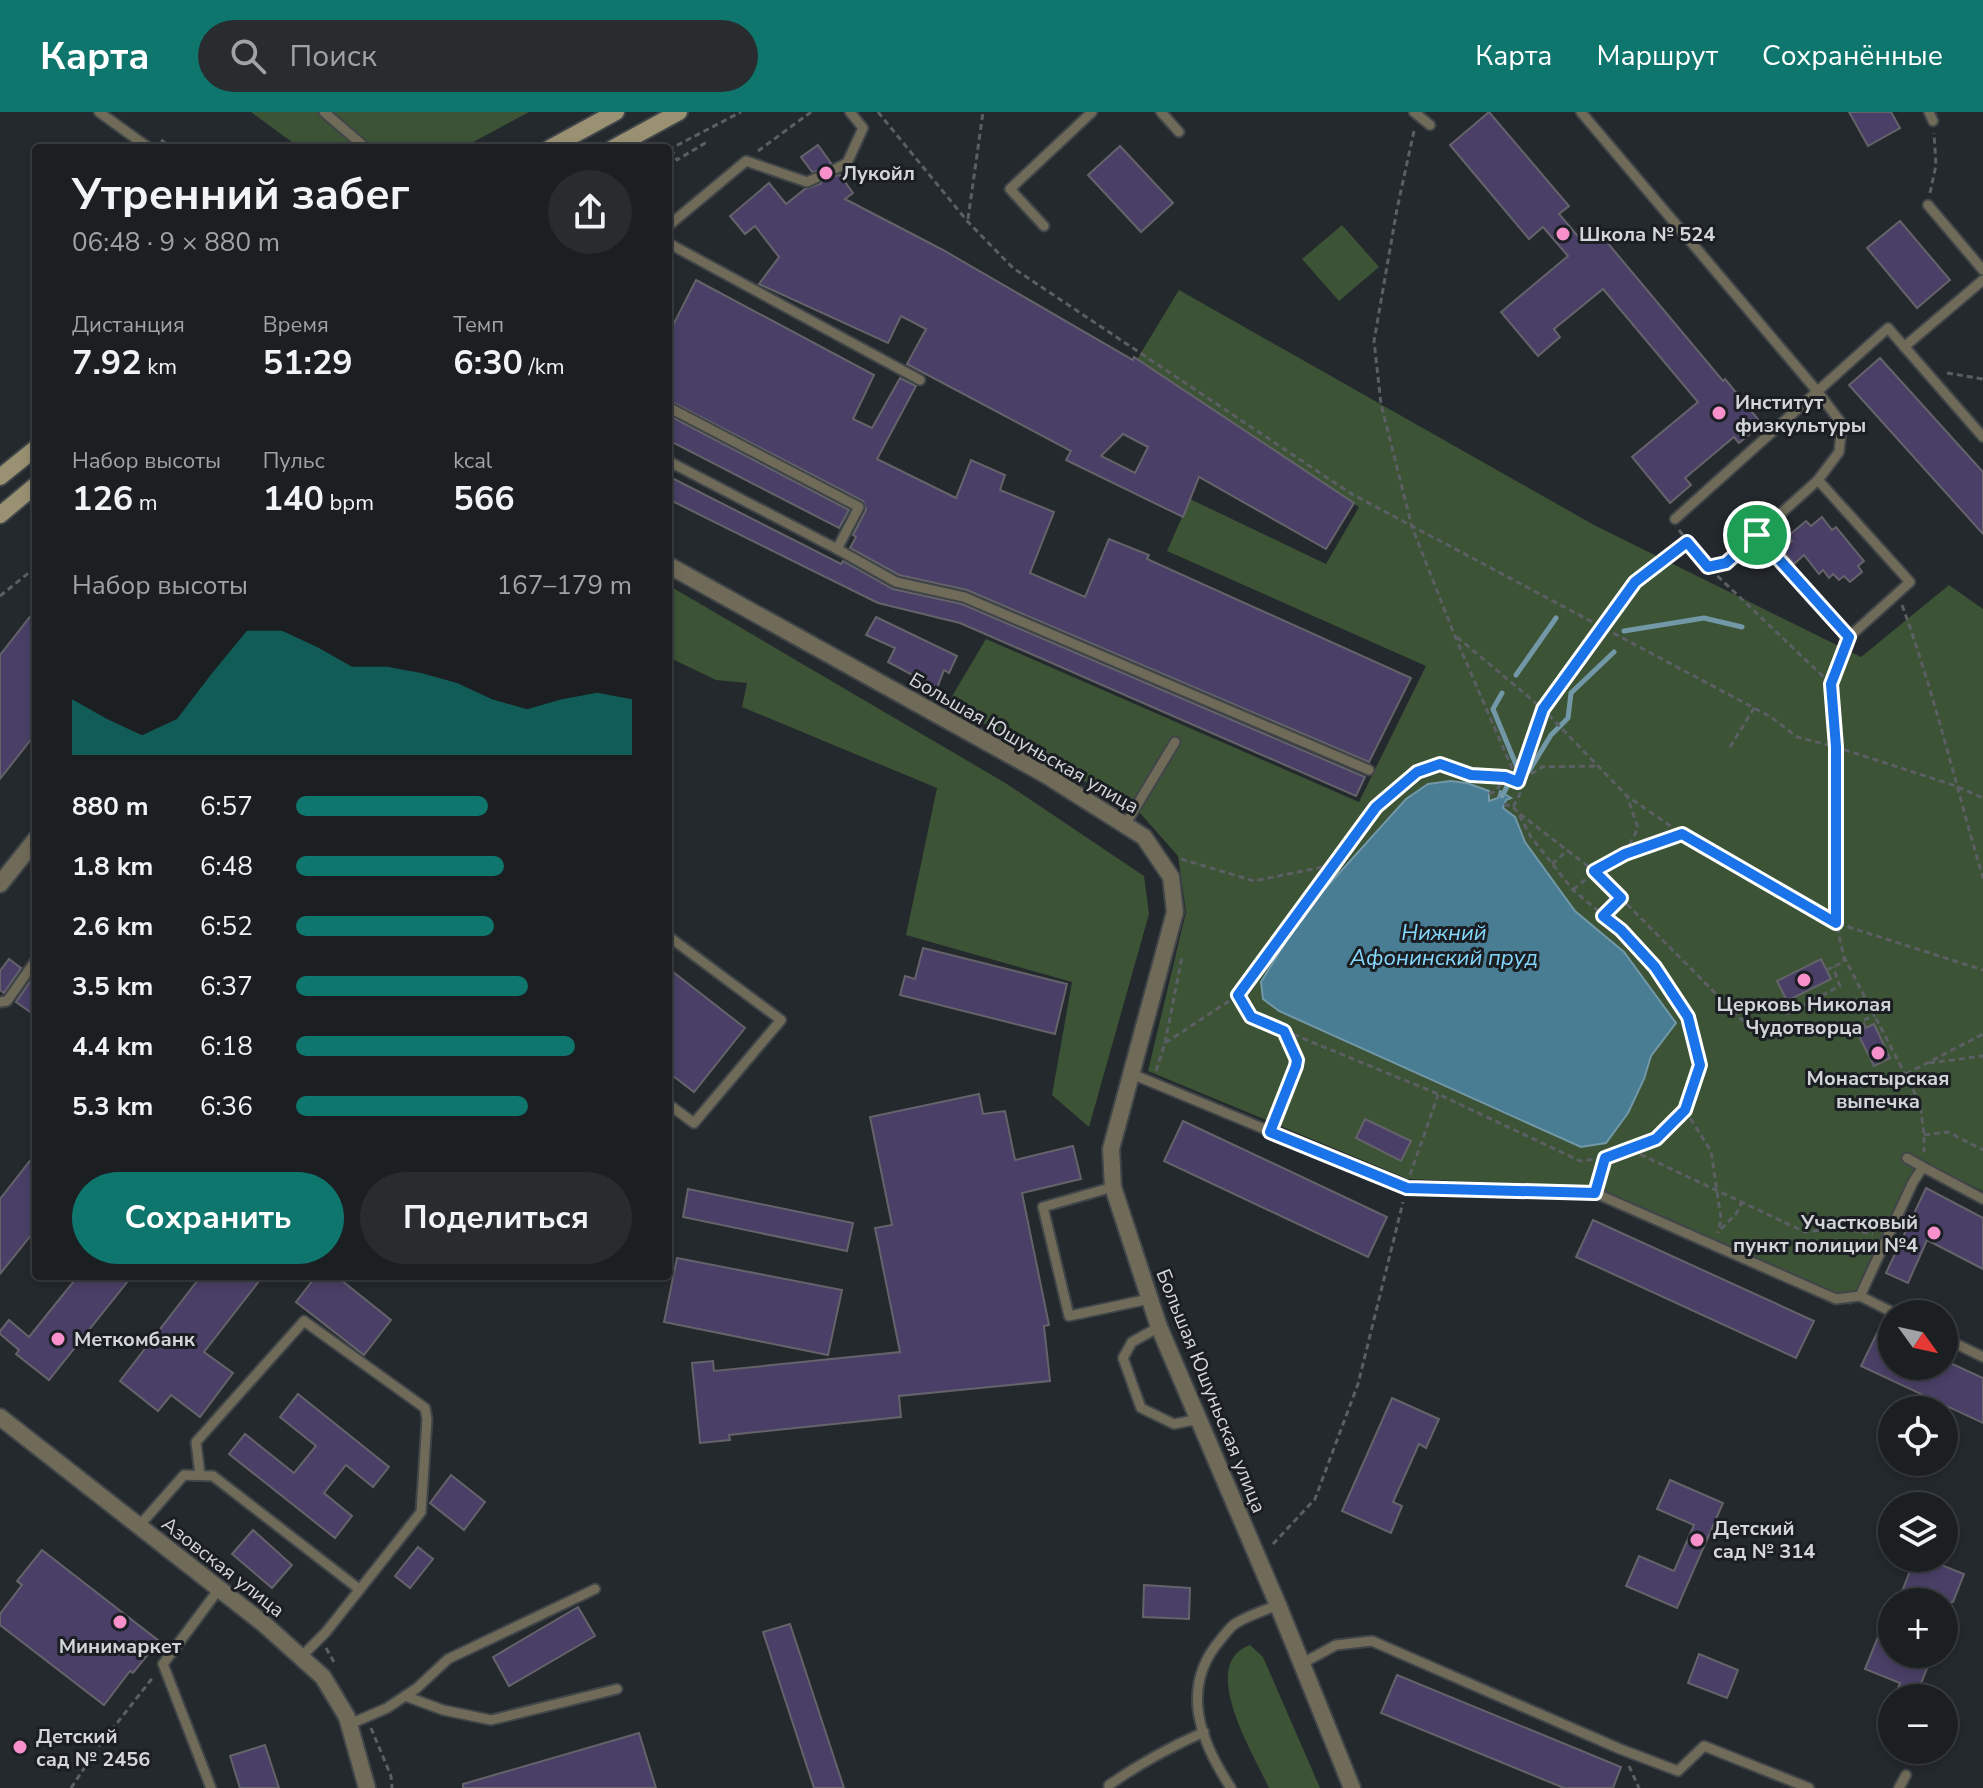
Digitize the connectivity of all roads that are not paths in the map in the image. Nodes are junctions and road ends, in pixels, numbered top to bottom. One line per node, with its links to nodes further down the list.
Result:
1 (99, 112): 12 (lane)
2 (324, 112): 13 (lane)
3 (616, 112): 14 (main road)
4 (679, 112): 15 (main road)
5 (850, 112): 16 (lane)
6 (1092, 112): 20 (lane)
7 (1161, 112): 11 (lane)
8 (1581, 112): 26 (lane)
9 (1416, 114): 10 (lane)
10 (1430, 125)
11 (1179, 132)
12 (143, 144)
13 (361, 144)
14 (557, 144)
15 (620, 144)
16 (835, 169)
17 (816, 178): 19 (lane)
18 (1928, 205): 22 (lane)
19 (672, 223)
20 (1044, 226)
21 (672, 245): 25 (lane)
22 (1983, 270)
23 (1983, 280): 24 (lane)
24 (1904, 347): 26 (lane); 28 (lane)
25 (920, 380)
26 (1817, 391): 32 (lane); 35 (lane)
27 (672, 409): 36 (lane)
28 (1983, 437)
29 (32, 451): 31 (main road)
30 (672, 463): 36 (lane)
31 (0, 477)
32 (1818, 480): 32 (lane)
33 (32, 488): 34 (main road)
34 (0, 515)
35 (1675, 519)
36 (837, 549): 39 (lane)
37 (672, 567): 40 (street, Большая Юшуньская улица)
38 (1175, 742): 40 (lane)
39 (1369, 770)
40 (1125, 825): 46 (street, Большая Юшуньская улица)
41 (32, 851): 42 (street)
42 (0, 884)
43 (672, 939): 47 (lane)
44 (32, 966): 45 (lane)
45 (0, 1002)
46 (1132, 1074): 50 (street, Большая Юшуньская улица); 52 (lane)
47 (672, 1107)
48 (1907, 1158): 49 (lane)
49 (1923, 1167): 51 (lane); 52 (lane)
50 (1113, 1187): 53 (street, Большая Юшуньская улица); 53 (lane)
51 (1983, 1199)
52 (1860, 1296): 54 (lane)
53 (1149, 1299): 55 (street, Большая Юшуньская улица)
54 (1878, 1305)
55 (1159, 1327): 59 (street, Большая Юшуньская улица); 59 (lane)
56 (1958, 1345): 57 (lane)
57 (1983, 1357)
58 (0, 1417): 61 (street, Азовская улица)
59 (1199, 1419): 65 (street, Большая Юшуньская улица)
60 (200, 1475): 61 (lane); 63 (lane); 63 (lane)
61 (139, 1526): 62 (street, Азовская улица)
62 (219, 1589): 66 (street, Азовская улица); 73 (lane)
63 (359, 1589): 66 (lane)
64 (595, 1589): 69 (lane)
65 (1278, 1605): 67 (street, Большая Юшуньская улица); 71 (lane)
66 (301, 1657): 70 (street, Азовская улица)
67 (1301, 1664): 77 (street, Большая Юшуньская улица); 78 (lane)
68 (617, 1689): 69 (lane)
69 (405, 1696): 70 (lane)
70 (350, 1724): 74 (street, Азовская улица)
71 (1204, 1732): 75 (lane); 76 (lane)
72 (1906, 1775): 79 (lane)
73 (211, 1788)
74 (367, 1788)
75 (1109, 1788)
76 (1231, 1788)
77 (1352, 1788)
78 (1809, 1788)
79 (1899, 1788)

